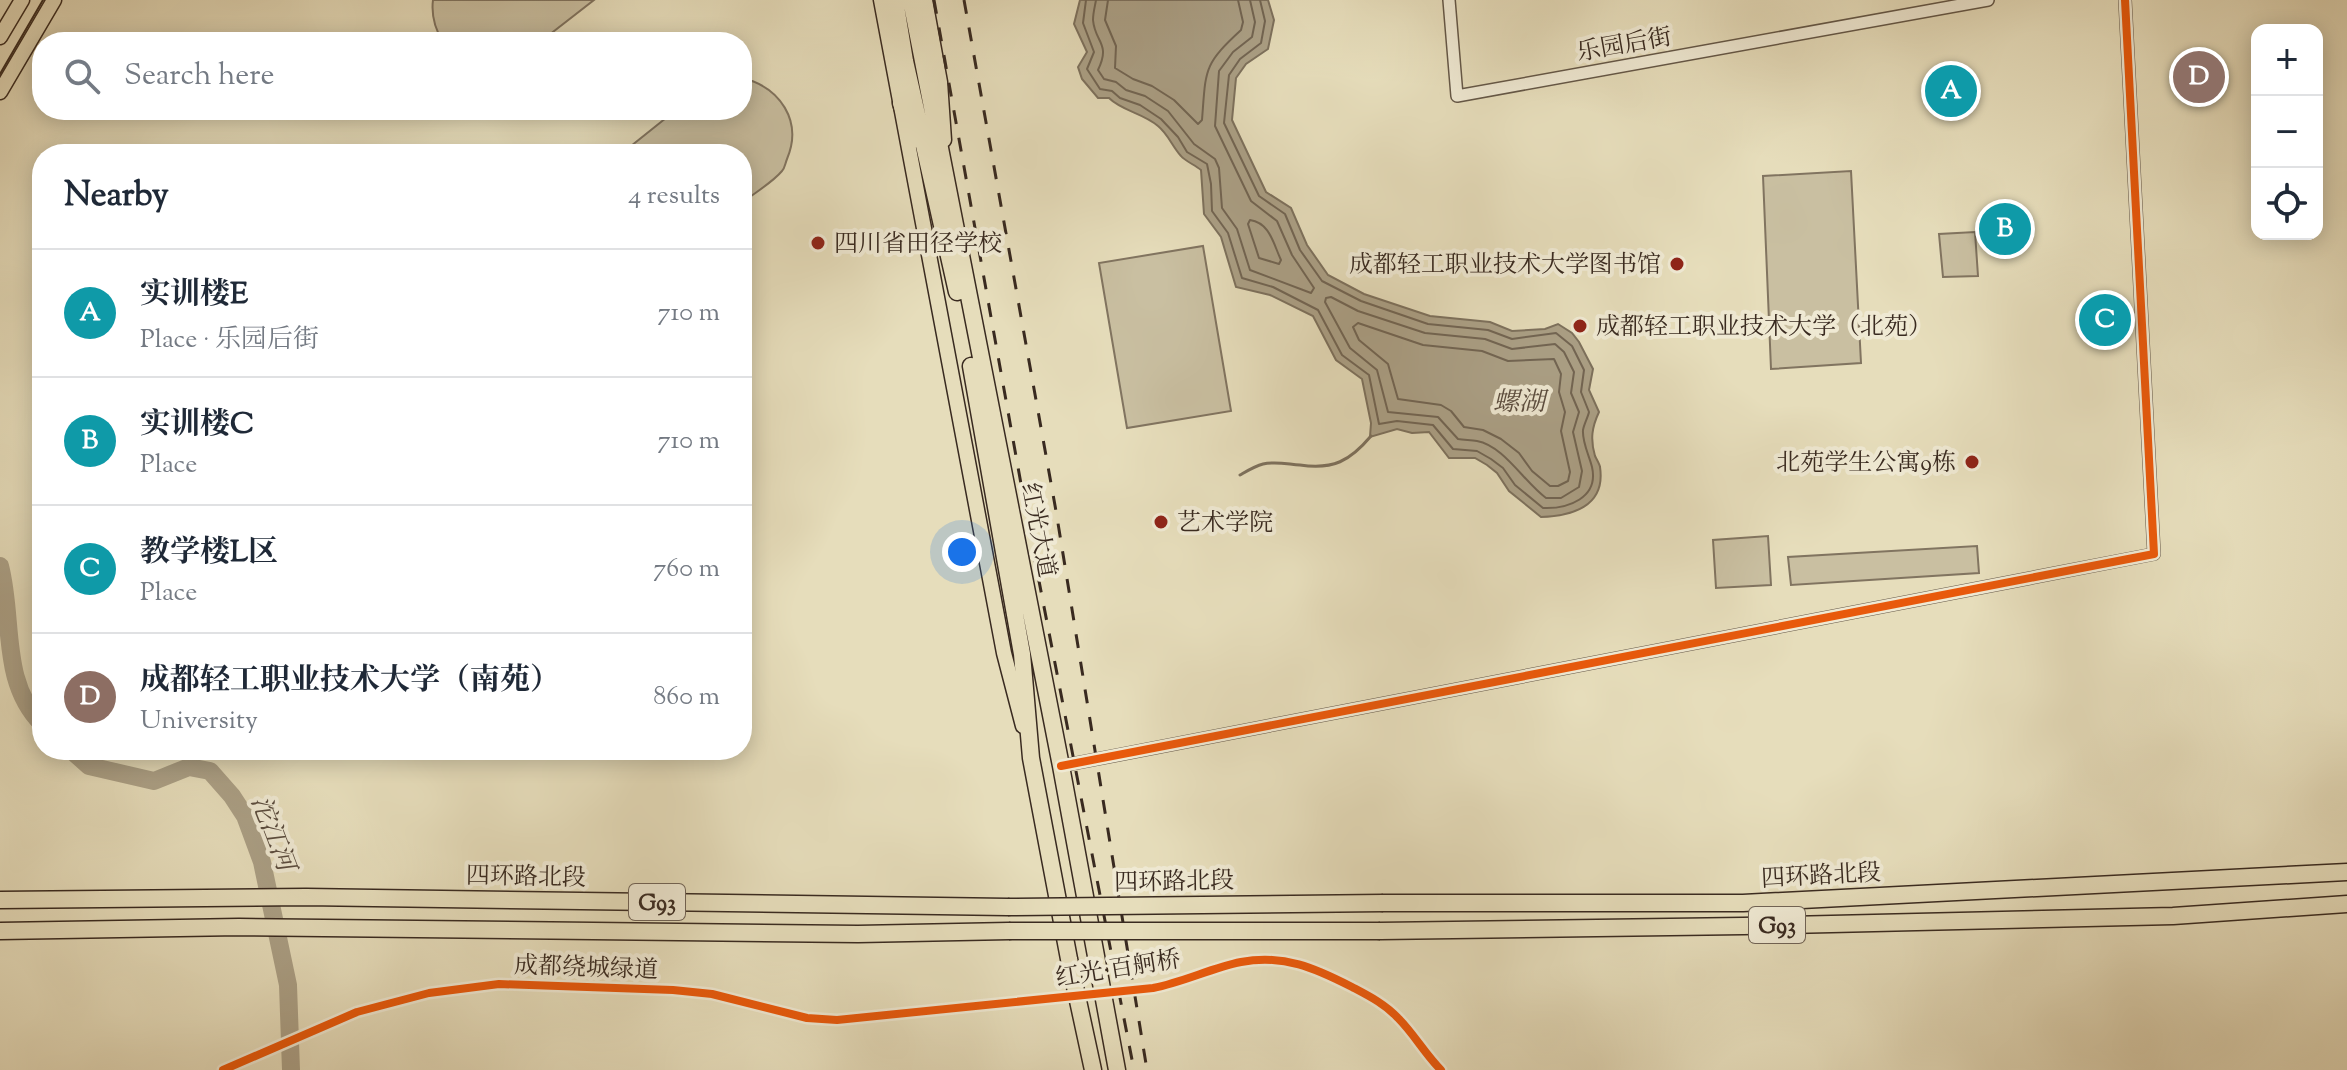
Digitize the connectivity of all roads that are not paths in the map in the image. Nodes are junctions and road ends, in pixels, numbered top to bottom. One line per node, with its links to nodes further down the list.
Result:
1 (22, 0): 11 (main road)
2 (54, 0): 10 (main road)
3 (881, 0): 14 (main road)
4 (895, 0): 16 (highway, 红光大道)
5 (911, 0): 15 (highway, 红光大道)
6 (925, 0): 15 (main road)
7 (1449, 0): 8 (street, 乐园后街)
8 (1988, 0)
9 (2125, 0): 18 (street)
10 (35, 32)
11 (0, 37)
12 (32, 37): 13 (main road)
13 (0, 92)
14 (901, 103): 16 (highway); 17 (main road)
15 (949, 197): 18 (highway, 红光大道)
16 (941, 224): 17 (highway, 红光大道)
17 (1031, 758): 23 (highway, 红光大道)
18 (1061, 766): 24 (highway, 红光大道)
19 (2347, 872): 20 (highway, 四环路北段 / G93, bridge)
20 (0, 900)
21 (2347, 904): 22 (highway, 四环路北段 / G93, bridge)
22 (0, 931)
23 (1093, 1070)
24 (1117, 1070)

